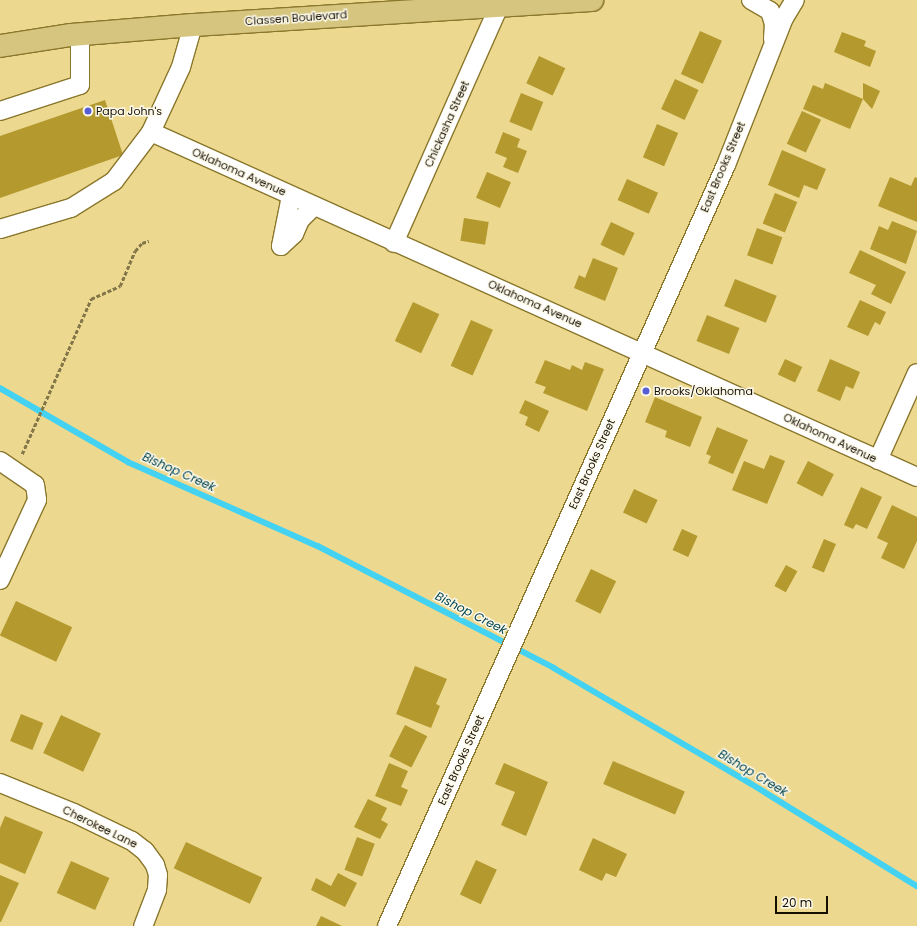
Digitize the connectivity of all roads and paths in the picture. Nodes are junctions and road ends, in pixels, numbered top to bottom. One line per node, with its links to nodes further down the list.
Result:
1 (592, 0): 4 (main road, Classen Boulevard)
2 (751, 0): 8 (street)
3 (795, 0): 8 (street, East Brooks Street)
4 (500, 6): 5 (main road, Classen Boulevard); 15 (street, Chickasha Street)
5 (193, 25): 6 (main road, Classen Boulevard); 10 (street)
6 (80, 35): 7 (main road, Classen Boulevard); 9 (street)
7 (0, 46)
8 (772, 48): 16 (street, East Brooks Street)
9 (0, 111)
10 (152, 132): 11 (street, Oklahoma Avenue); 13 (street)
11 (291, 196): 12 (street, Oklahoma Avenue); 12 (street)
12 (314, 206): 15 (street, Oklahoma Avenue)
13 (0, 229)
14 (149, 241): 18 (path)
15 (394, 243): 16 (street, Oklahoma Avenue)
16 (642, 352): 19 (street, Oklahoma Avenue); 25 (street, East Brooks Street)
17 (917, 373): 19 (street)
18 (21, 455)
19 (878, 460): 21 (street, Oklahoma Avenue)
20 (0, 461): 22 (street)
21 (917, 477)
22 (0, 580)
23 (0, 783): 24 (street, Cherokee Lane)
24 (143, 926)
25 (387, 926)

